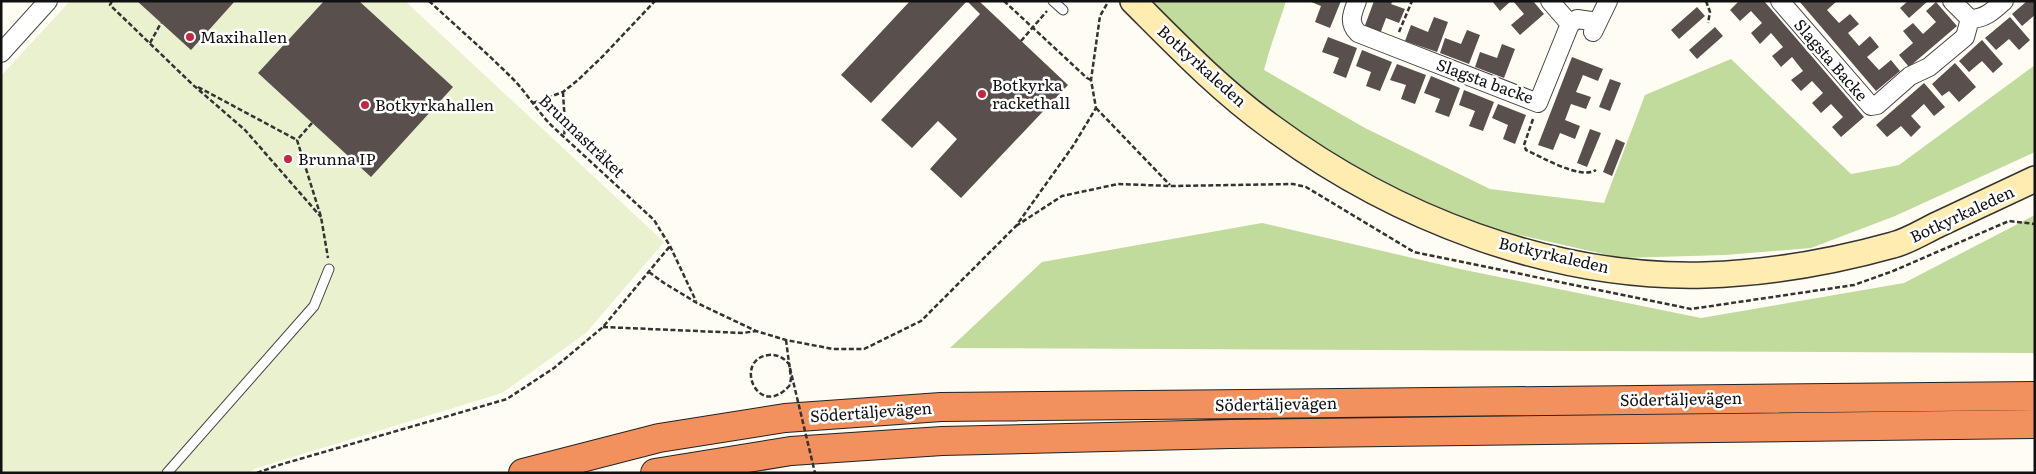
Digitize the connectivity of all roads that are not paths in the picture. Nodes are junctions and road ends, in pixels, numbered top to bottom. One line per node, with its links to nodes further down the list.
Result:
1 (1132, 1): 14 (main road, Botkyrkaleden)
2 (1357, 1): 12 (street, Slagsta backe)
3 (1550, 1): 12 (street)
4 (1608, 1): 12 (street)
5 (1780, 1): 11 (street, Slagsta Backe)
6 (1952, 1): 11 (street)
7 (2004, 1): 11 (street)
8 (1054, 2): 10 (lane)
9 (43, 3): 13 (street)
10 (1063, 10)
11 (1970, 19)
12 (1570, 24)
13 (1, 52)
14 (2035, 179)
15 (330, 269): 18 (lane)
16 (2035, 396): 19 (highway, Södertäljevägen)
17 (2035, 424): 20 (highway, Södertäljevägen)
18 (167, 473)
19 (523, 473)
20 (655, 473)

